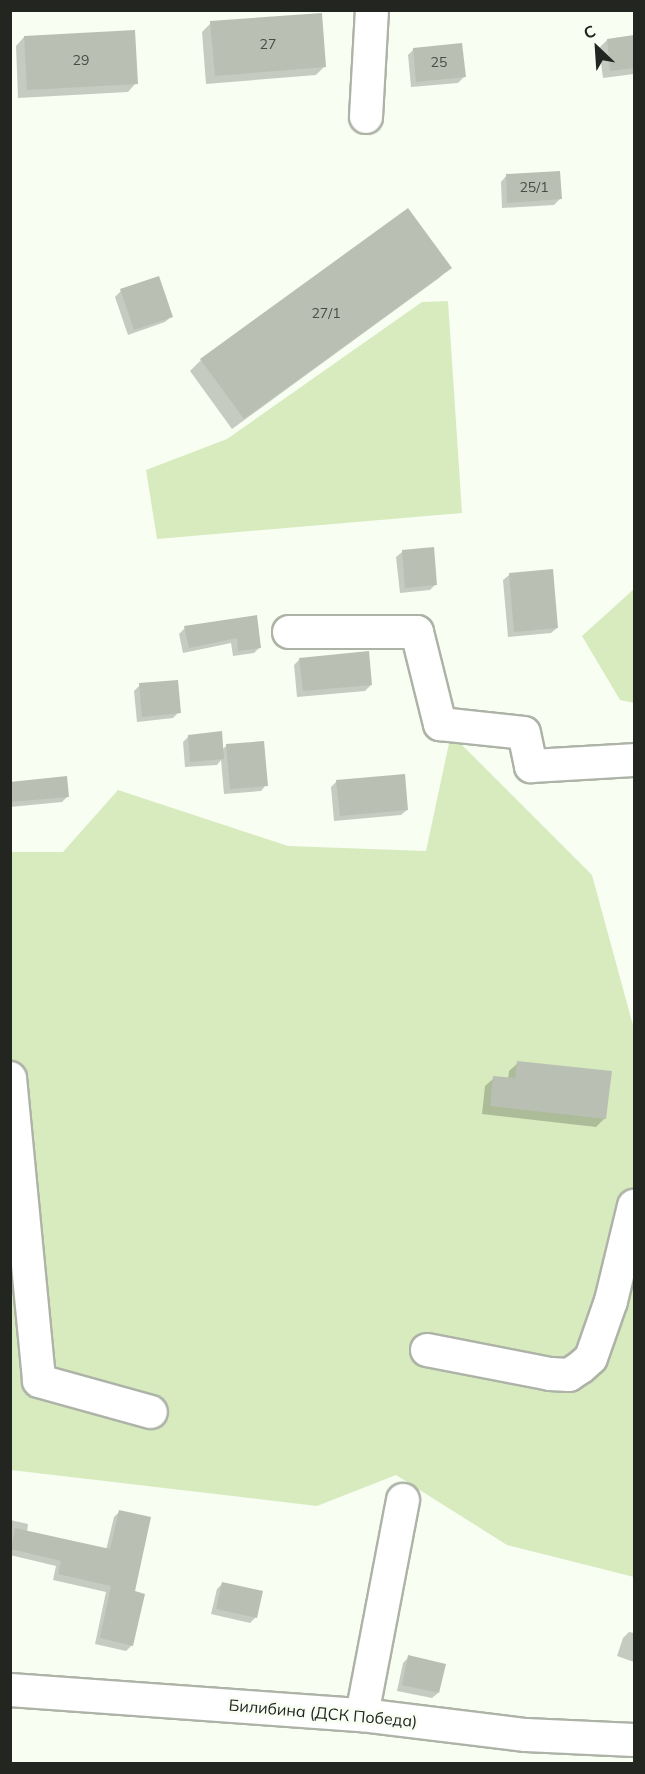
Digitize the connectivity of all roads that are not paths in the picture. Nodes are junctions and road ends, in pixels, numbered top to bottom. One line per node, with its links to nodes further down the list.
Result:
1 (372, 10): 2 (street)
2 (366, 117)
3 (289, 632): 4 (street)
4 (634, 760)
5 (10, 1078): 8 (street)
6 (634, 1206): 7 (street)
7 (427, 1350)
8 (151, 1412)
9 (403, 1500): 11 (street)
10 (10, 1690): 11 (street, Билибина (ДСК Победа))
11 (362, 1715): 12 (street, Билибина (ДСК Победа))
12 (634, 1740)

